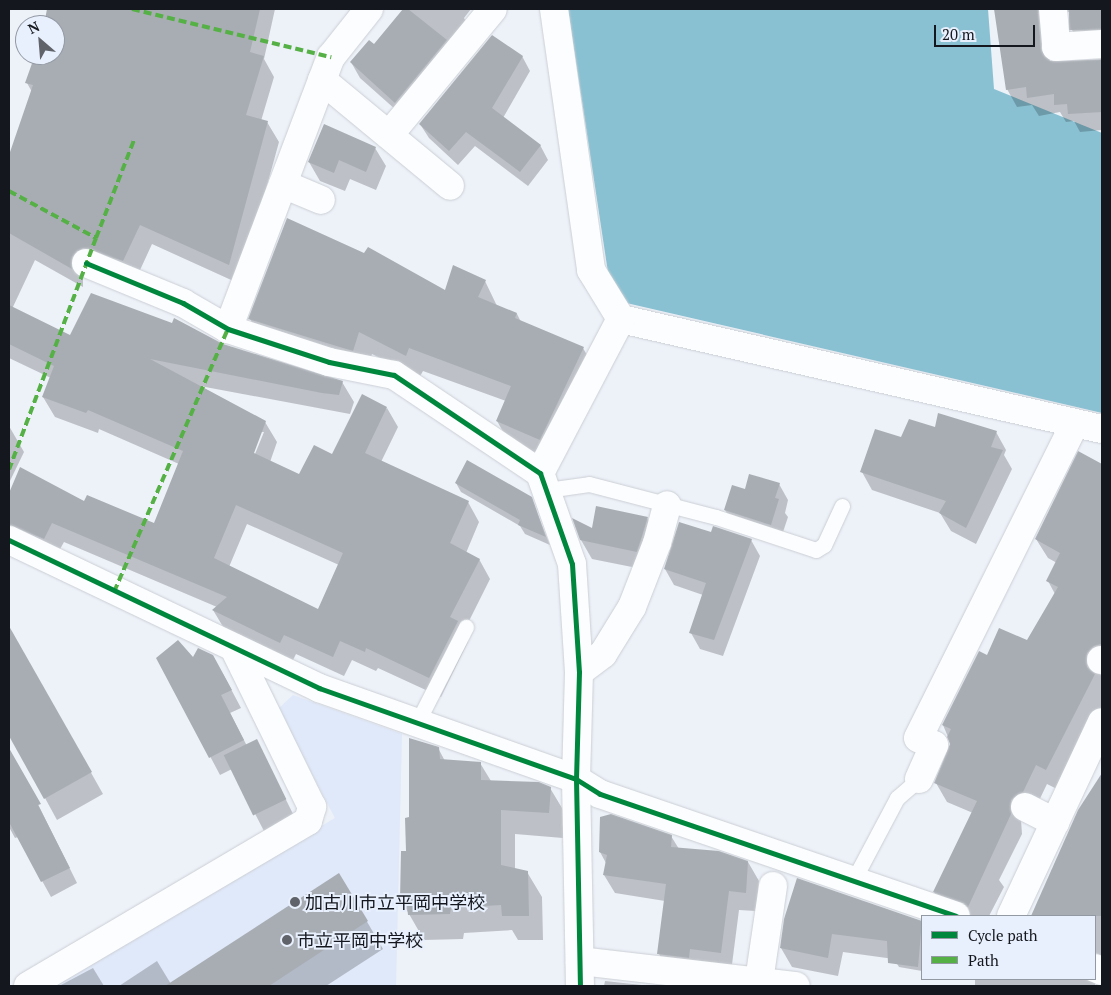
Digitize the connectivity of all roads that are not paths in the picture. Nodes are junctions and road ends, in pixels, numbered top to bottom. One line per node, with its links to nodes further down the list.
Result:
1 (369, 9): 6 (street)
2 (493, 9): 7 (street)
3 (554, 9): 12 (street)
4 (1052, 9): 5 (street)
5 (1102, 44)
6 (322, 80): 7 (street); 8 (street)
7 (389, 135): 9 (street)
8 (283, 184): 10 (street); 13 (street)
9 (450, 186)
10 (321, 200)
11 (86, 263): 13 (street)
12 (621, 319): 14 (street); 16 (street)
13 (228, 329): 16 (street)
14 (1075, 423): 15 (street); 26 (street)
15 (1102, 429)
16 (544, 481): 17 (lane); 22 (street)
17 (668, 505): 18 (lane); 22 (street)
18 (842, 506)
19 (9, 540): 21 (street)
20 (466, 627): 24 (lane)
21 (234, 648): 24 (street); 35 (street)
22 (579, 672): 25 (street)
23 (1102, 722): 28 (street)
24 (417, 723): 25 (street)
25 (576, 779): 29 (street); 33 (street)
26 (919, 779): 29 (lane)
27 (1025, 807): 28 (street)
28 (1055, 822): 32 (street)
29 (853, 881): 31 (street)
30 (773, 886): 34 (street)
31 (953, 915)
32 (1011, 915)
33 (580, 973): 34 (street)
34 (758, 981): 36 (street)
35 (28, 986)
36 (796, 986)

